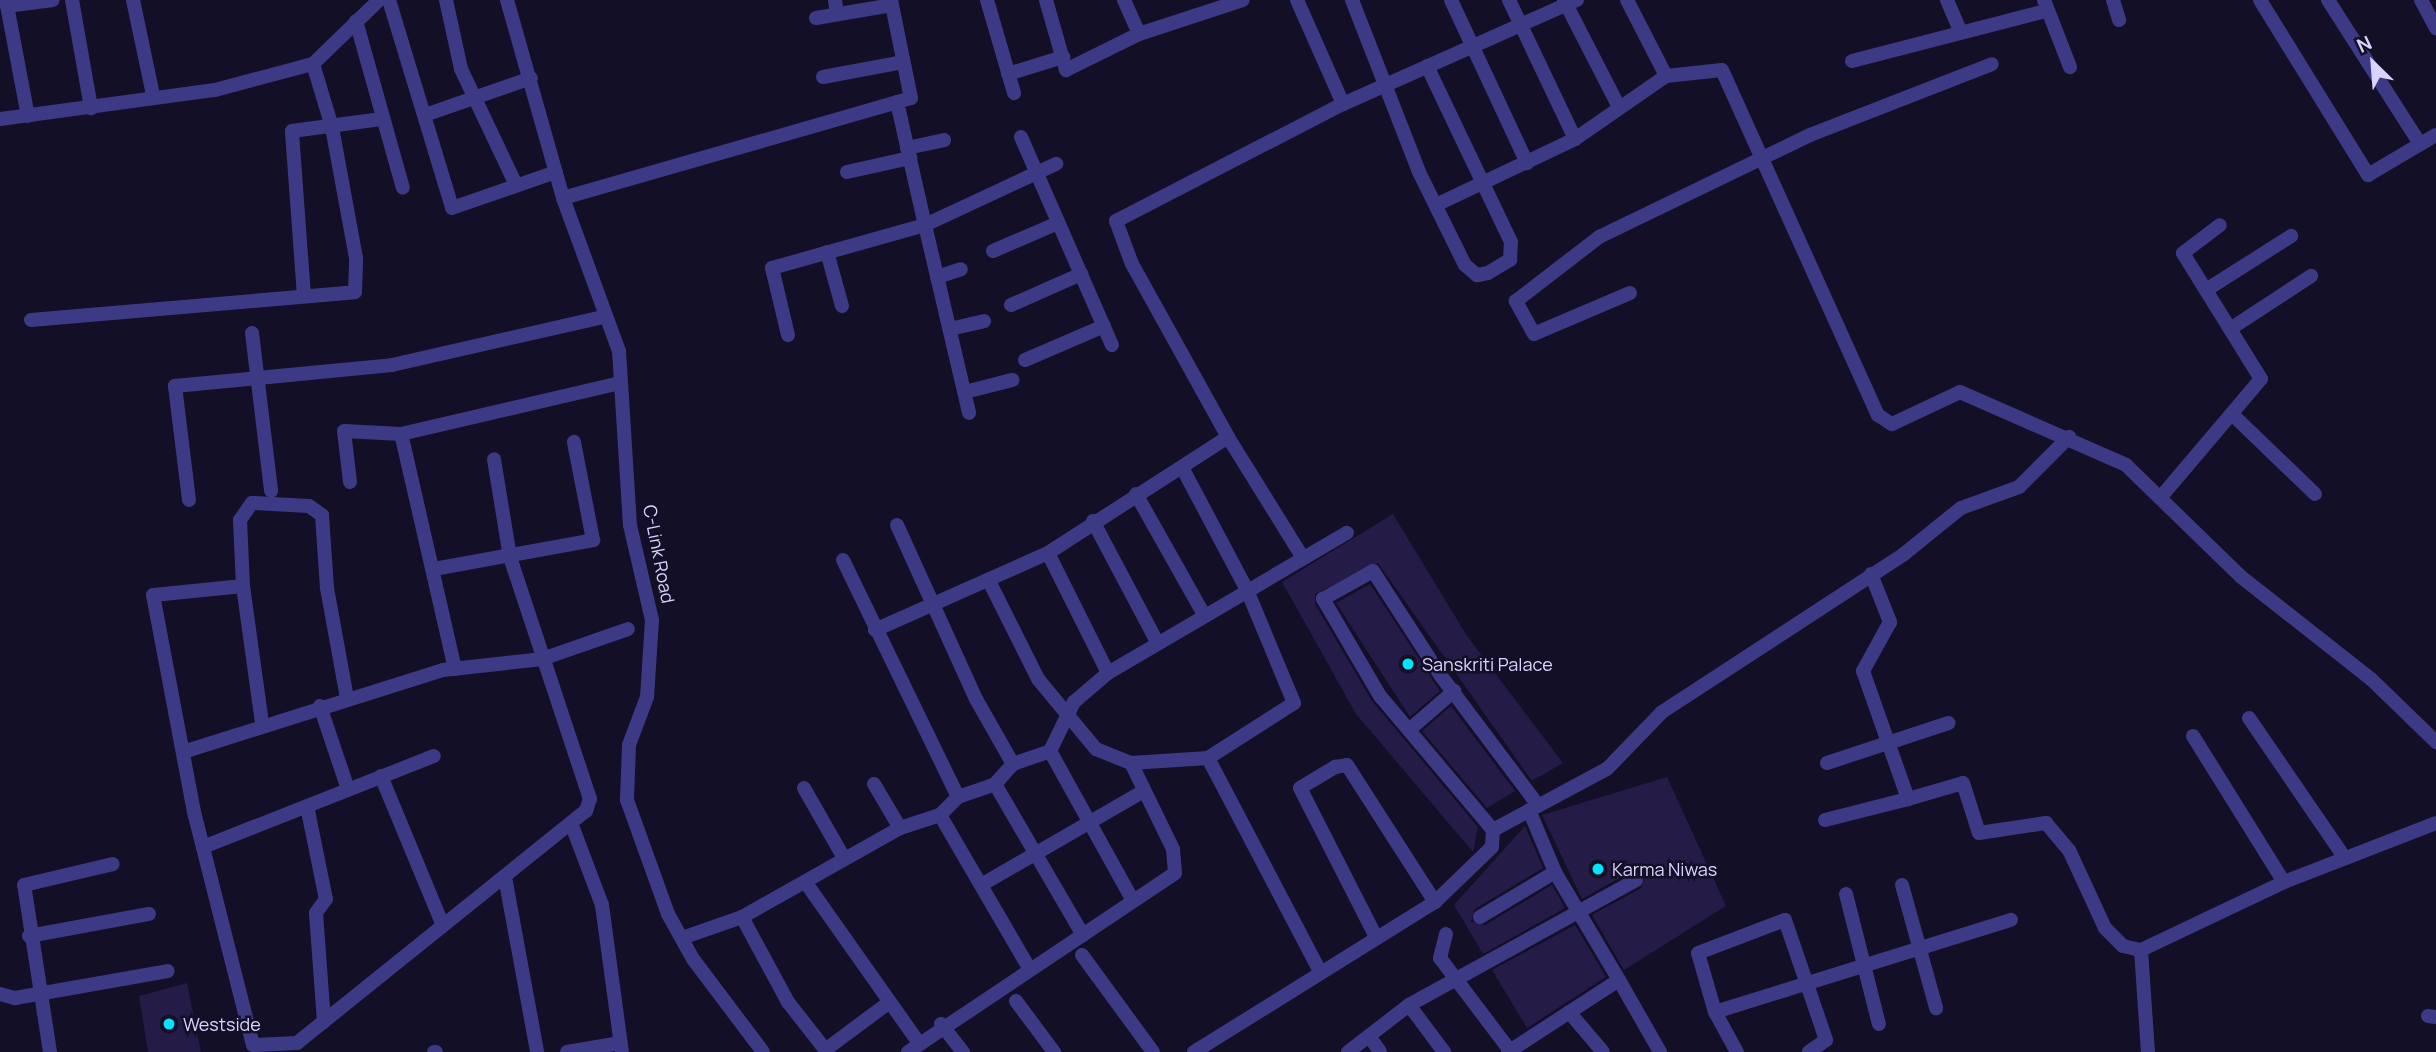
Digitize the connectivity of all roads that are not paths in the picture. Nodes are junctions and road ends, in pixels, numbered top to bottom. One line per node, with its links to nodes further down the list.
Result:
1 (53, 0): 24 (street)
2 (72, 0): 54 (street)
3 (133, 0): 49 (street)
4 (379, 0): 29 (street)
5 (389, 0): 55 (street)
6 (446, 0): 50 (street)
7 (507, 0): 46 (street, C-Link Road)
8 (987, 0): 43 (street)
9 (1046, 0): 36 (street)
10 (1124, 0): 34 (street)
11 (1243, 0): 25 (street)
12 (1297, 0): 52 (street)
13 (1352, 0): 47 (street)
14 (1451, 0): 35 (street)
15 (1508, 0): 31 (street)
16 (1627, 0): 45 (street)
17 (1947, 0): 33 (street)
18 (2113, 0): 30 (street)
19 (2260, 0): 64 (street)
20 (2328, 0): 64 (street)
21 (2421, 0): 32 (street)
22 (1569, 1): 31 (street); 53 (street)
23 (891, 2): 27 (street); 38 (street)
24 (7, 3): 56 (street)
25 (1191, 6): 34 (street)
26 (2045, 6): 33 (street); 42 (street)
27 (836, 7): 28 (street)
28 (816, 18)
29 (356, 20): 39 (street); 58 (street)
30 (2119, 20)
31 (1519, 23): 35 (street); 62 (street)
32 (2436, 29)
33 (1959, 32): 37 (street)
34 (1139, 34): 36 (street)
35 (1471, 46): 41 (street); 66 (street)
36 (1063, 57): 43 (street)
37 (1852, 61)
38 (903, 62): 44 (street); 51 (street)
39 (313, 64): 49 (street); 59 (street)
40 (1992, 64): 67 (street)
41 (1427, 66): 47 (street); 72 (street)
42 (2070, 67)
43 (1008, 74): 48 (street)
44 (823, 76)
45 (1666, 76): 53 (street); 67 (street)
46 (531, 78): 50 (street); 69 (street, C-Link Road)
47 (1385, 85): 52 (street); 76 (street)
48 (1014, 93)
49 (153, 96): 54 (street)
50 (479, 99): 55 (street); 73 (street)
51 (897, 102): 65 (street); 75 (street)
52 (1343, 104): 109 (street)
53 (1618, 105): 62 (street)
54 (91, 108): 56 (street)
55 (425, 115): 73 (street)
56 (28, 116): 57 (street)
57 (0, 119)
58 (382, 119): 59 (street); 74 (street)
59 (332, 127): 89 (street); 89 (street)
60 (2436, 135): 64 (street)
61 (1021, 137): 71 (street)
62 (1575, 139): 66 (street)
63 (944, 140): 65 (street)
64 (2420, 144)
65 (909, 153): 70 (street); 78 (street)
66 (1527, 163): 72 (street)
67 (1763, 163): 88 (street); 110 (street)
68 (1056, 164): 71 (street)
69 (556, 172): 73 (street); 75 (street, C-Link Road)
70 (847, 172)
71 (1035, 173): 77 (street); 78 (street)
72 (1483, 184): 76 (street); 76 (street)
73 (516, 185)
74 (403, 188)
75 (563, 198): 92 (street, C-Link Road)
76 (1438, 204)
77 (1058, 223): 81 (street); 84 (street)
78 (925, 225): 82 (street); 86 (street)
79 (2220, 225): 87 (street)
80 (2291, 236): 87 (street)
81 (993, 251)
82 (827, 252): 91 (street); 99 (street)
83 (961, 269): 86 (street)
84 (1081, 274): 90 (street); 95 (street)
85 (2311, 276): 97 (street)
86 (937, 277): 96 (street)
87 (2206, 290): 97 (street)
88 (1630, 293)
89 (304, 296): 93 (street)
90 (1011, 305)
91 (842, 306)
92 (604, 317): 102 (street); 104 (street, C-Link Road)
93 (31, 320)
94 (984, 321): 96 (street)
95 (1104, 326): 100 (street); 101 (street)
96 (950, 329): 105 (street)
97 (2230, 329): 107 (street)
98 (251, 333): 102 (street)
99 (789, 335)
100 (1112, 345)
101 (1025, 360)
102 (257, 379): 115 (street); 119 (street)
103 (1012, 380): 105 (street)
104 (620, 383): 108 (street); 200 (street, C-Link Road)
105 (965, 392): 106 (street)
106 (970, 412)
107 (2235, 417): 117 (street); 118 (street)
108 (401, 434): 114 (street); 127 (street)
109 (1228, 437): 113 (street); 125 (street)
110 (2069, 437): 118 (street); 128 (street)
111 (574, 442): 124 (street)
112 (494, 459): 124 (street)
113 (1183, 469): 116 (street); 131 (street)
114 (350, 482)
115 (271, 491)
116 (1136, 494): 120 (street); 133 (street)
117 (2315, 494)
118 (2160, 498): 149 (street)
119 (189, 500)
120 (1093, 521): 123 (street); 136 (street)
121 (897, 525): 132 (street)
122 (1347, 533): 125 (street)
123 (1048, 553): 129 (street); 139 (street)
124 (510, 557): 127 (street); 137 (street)
125 (1303, 558): 131 (street)
126 (843, 560): 135 (street)
127 (434, 569): 138 (street)
128 (1871, 574): 150 (street); 167 (street)
129 (990, 583): 132 (street); 144 (street)
130 (243, 586): 141 (street); 145 (street); 152 (street)
131 (1247, 590): 133 (street); 154 (street)
132 (933, 605): 135 (street); 157 (street)
133 (1203, 613): 136 (street)
134 (628, 629): 137 (street)
135 (875, 630): 164 (street)
136 (1157, 642): 139 (street)
137 (541, 659): 138 (street); 170 (street)
138 (455, 669): 141 (street)
139 (1108, 673): 144 (street)
140 (1454, 691): 147 (street); 147 (street); 167 (street)
141 (348, 698): 142 (street)
142 (320, 706): 145 (street); 162 (street)
143 (2249, 718): 178 (street)
144 (1067, 721): 151 (street); 155 (street)
145 (262, 723): 152 (street)
146 (1949, 723): 150 (street)
147 (1409, 730): 174 (street)
148 (2193, 736): 183 (street)
149 (2436, 742)
150 (1888, 743): 156 (street); 165 (street)
151 (1050, 751): 157 (street); 171 (street)
152 (183, 752): 175 (street)
153 (434, 756): 158 (street)
154 (1209, 758): 155 (street); 207 (street)
155 (1130, 763): 163 (street)
156 (1827, 763)
157 (1013, 765): 160 (street)
158 (381, 776): 162 (street); 195 (street)
159 (874, 784): 173 (street)
160 (995, 784): 164 (street); 176 (street)
161 (804, 788): 177 (street)
162 (348, 789): 166 (street)
163 (1144, 790): 171 (street); 188 (street)
164 (958, 797): 168 (street)
165 (1908, 799): 169 (street); 202 (street)
166 (307, 806): 175 (street); 219 (street)
167 (1534, 808): 174 (street); 180 (street)
168 (940, 815): 173 (street); 185 (street)
169 (1825, 820)
170 (571, 823): 181 (street); 223 (street)
171 (1090, 823): 176 (street); 188 (street)
172 (2436, 823): 178 (street)
173 (900, 828): 177 (street)
174 (1493, 830): 189 (street)
175 (203, 847): 219 (street)
176 (1035, 854): 185 (street); 197 (street)
177 (844, 858): 184 (street)
178 (2345, 858): 183 (street)
179 (113, 864): 198 (street)
180 (1555, 872): 190 (street); 193 (street)
181 (505, 877): 195 (street); 227 (street)
182 (1636, 880): 190 (street)
183 (2284, 882): 202 (street)
184 (806, 884): 192 (street); 214 (street)
185 (981, 885): 205 (street)
186 (1902, 885): 201 (street)
187 (1846, 894): 204 (street)
188 (1132, 899): 197 (street)
189 (1435, 902): 199 (street); 199 (street)
190 (1580, 912): 209 (street); 210 (street)
191 (149, 914): 198 (street)
192 (742, 917): 200 (street); 225 (street)
193 (1480, 917)
194 (2011, 920): 201 (street)
195 (443, 926): 219 (street)
196 (1446, 934): 210 (street)
197 (1083, 935): 205 (street)
198 (29, 936): 212 (street)
199 (1376, 937): 207 (street)
200 (682, 938): 229 (street, C-Link Road)
201 (1917, 947): 204 (street); 216 (street)
202 (2141, 950): 242 (street)
203 (1082, 955): 232 (street)
204 (1864, 962): 208 (street); 221 (street)
205 (1028, 966): 220 (street)
206 (168, 971): 212 (street)
207 (1320, 971): 233 (street)
208 (1805, 979): 218 (street); 218 (street); 241 (street)
209 (1619, 980): 217 (street); 239 (street)
210 (1452, 981): 215 (street); 237 (street)
211 (0, 994): 212 (street)
212 (41, 994): 226 (street)
213 (1016, 1001): 231 (street)
214 (887, 1004): 224 (street); 225 (street)
215 (1409, 1005): 222 (street); 236 (street)
216 (1936, 1008)
217 (1569, 1012): 237 (street); 238 (street)
218 (1715, 1012): 240 (street)
219 (324, 1022)
220 (941, 1024): 224 (street); 230 (street)
221 (1879, 1024)
222 (1368, 1036): 234 (street); 235 (street)
223 (621, 1047): 228 (street)
224 (913, 1047)
225 (826, 1051)
226 (50, 1052)
227 (537, 1052)
228 (567, 1052)
229 (763, 1052)
230 (963, 1052)
231 (1054, 1052)
232 (1153, 1052)
233 (1195, 1052)
234 (1348, 1052)
235 (1380, 1052)
236 (1444, 1052)
237 (1510, 1052)
238 (1603, 1052)
239 (1660, 1052)
240 (1737, 1052)
241 (1809, 1052)
242 (2148, 1052)

